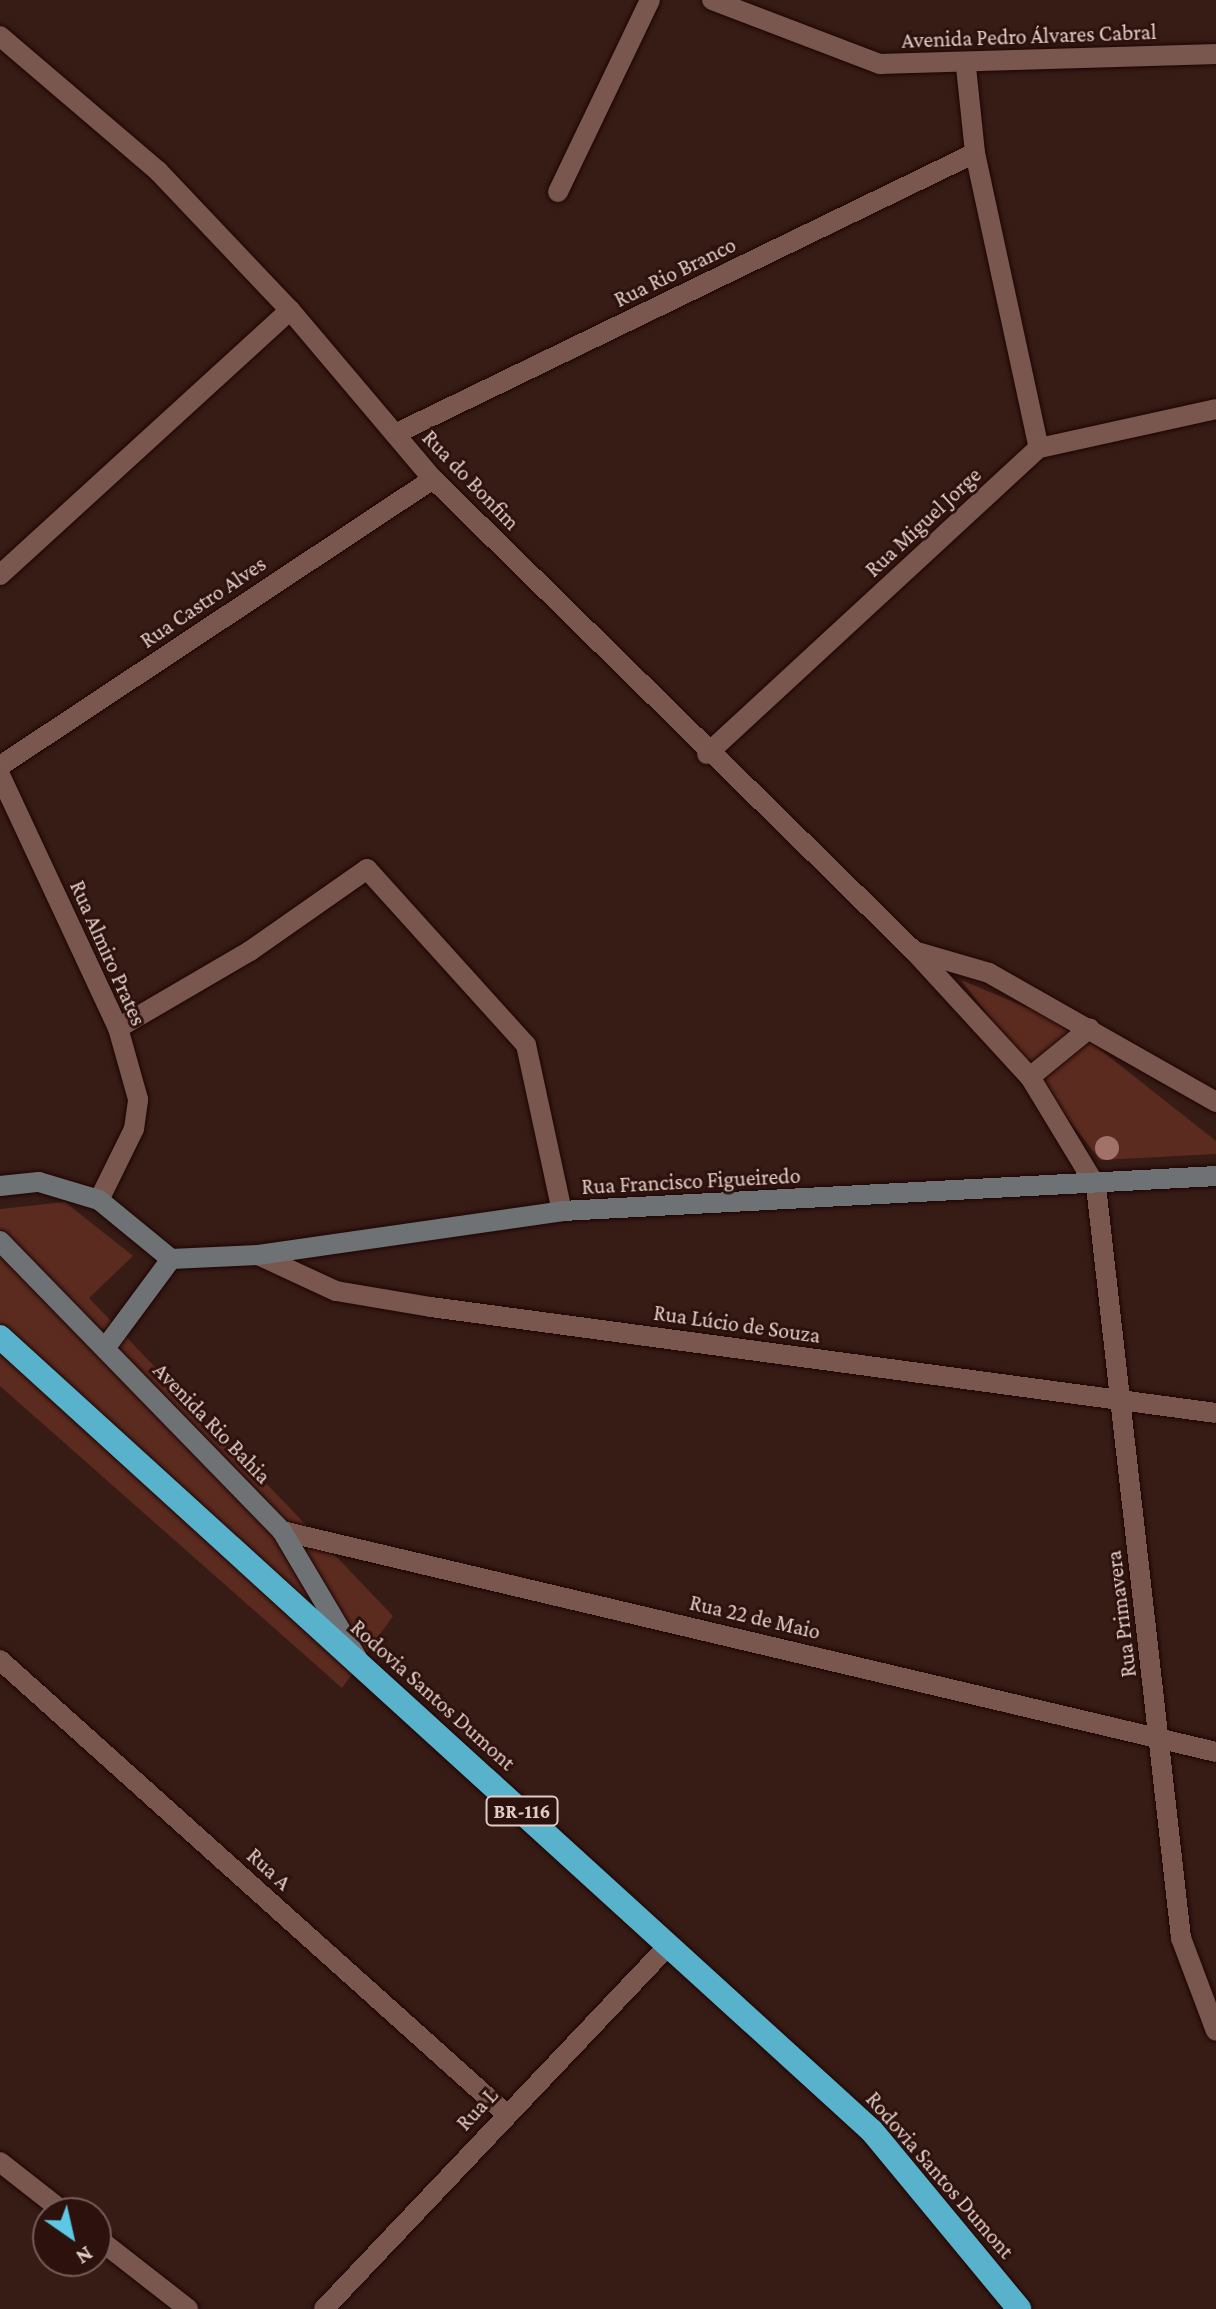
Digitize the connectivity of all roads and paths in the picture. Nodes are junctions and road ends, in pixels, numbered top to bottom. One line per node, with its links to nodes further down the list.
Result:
1 (650, 0): 7 (street)
2 (712, 0): 5 (street, Avenida Pedro Álvares Cabral)
3 (0, 36): 8 (street, Rua do Bonfim)
4 (1216, 54): 5 (street, Avenida Pedro Álvares Cabral)
5 (966, 67): 6 (street)
6 (975, 153): 10 (street, Rua Rio Branco); 11 (street)
7 (558, 192)
8 (290, 310): 10 (street, Rua do Bonfim); 13 (street)
9 (1216, 409): 11 (street)
10 (395, 434): 12 (street, Rua do Bonfim)
11 (1039, 448): 14 (street, Rua Miguel Jorge)
12 (433, 479): 14 (street, Rua do Bonfim); 15 (street, Rua Castro Alves)
13 (0, 575)
14 (707, 754): 17 (street, Rua do Bonfim)
15 (0, 766)
16 (0, 775): 18 (street, Rua Almiro Prates)
17 (914, 951): 19 (street, Rua do Bonfim); 20 (street, Rua do Bonfim)
18 (118, 1028): 25 (street, Rua Almiro Prates); 26 (street)
19 (1090, 1028): 20 (street); 21 (street, Rua do Bonfim)
20 (1030, 1077): 24 (street, Rua do Bonfim)
21 (1216, 1102)
22 (1216, 1176): 24 (street, Rua Francisco Figueiredo)
23 (0, 1186): 25 (street)
24 (1096, 1186): 26 (street, Rua Francisco Figueiredo); 32 (street, Rua Primavera)
25 (99, 1200): 29 (street)
26 (562, 1211): 28 (street, Rua Francisco Figueiredo)
27 (0, 1241): 31 (street, Avenida Rio Bahia)
28 (258, 1255): 29 (street, Rua Francisco Figueiredo); 32 (street, Rua Lúcio de Souza)
29 (171, 1259): 31 (street)
30 (0, 1337): 36 (highway, Rodovia Santos Dumont / BR-116)
31 (106, 1347): 34 (street, Avenida Rio Bahia)
32 (1121, 1398): 33 (street, Rua Lúcio de Souza); 37 (street, Rua Primavera)
33 (1216, 1413)
34 (282, 1531): 36 (street, Avenida Rio Bahia); 37 (street, Rua 22 de Maio)
35 (0, 1660): 41 (street, Rua A)
36 (359, 1662): 39 (highway, Rodovia Santos Dumont / BR-116)
37 (1159, 1735): 38 (street, Rua 22 de Maio); 40 (street, Rua Primavera)
38 (1216, 1752)
39 (669, 1945): 41 (street, Rua L); 47 (highway, Rodovia Santos Dumont / BR-116)
40 (1216, 2031)
41 (505, 2113): 46 (street, Rua L)
42 (0, 2162): 43 (street)
43 (45, 2197)
44 (112, 2250): 45 (street)
45 (188, 2309)
46 (324, 2309)
47 (1019, 2309)

